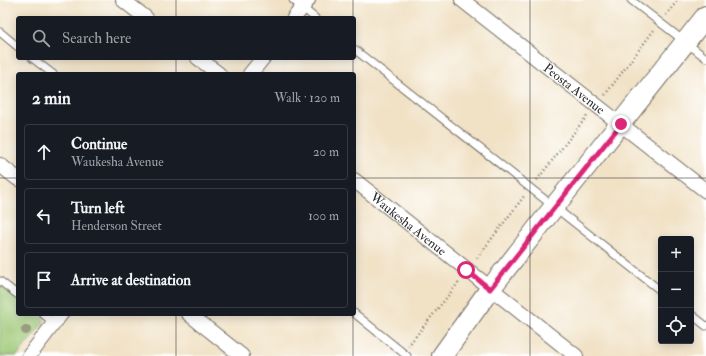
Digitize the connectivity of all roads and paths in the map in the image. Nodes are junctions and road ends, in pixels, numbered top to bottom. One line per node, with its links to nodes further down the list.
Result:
1 (123, 0): 6 (street)
2 (462, 0): 22 (street, Peosta Avenue)
3 (631, 0): 9 (lane)
4 (678, 0): 9 (path)
5 (299, 6): 7 (lane)
6 (143, 16)
7 (312, 16)
8 (706, 16): 11 (main road)
9 (660, 22): 11 (lane); 21 (path)
10 (0, 32): 12 (lane)
11 (685, 42): 14 (lane); 22 (main road)
12 (16, 45)
13 (356, 51): 27 (lane)
14 (706, 58)
15 (35, 60): 18 (lane)
16 (201, 60): 19 (street)
17 (261, 60): 20 (street)
18 (50, 72)
19 (216, 72)
20 (252, 72)
21 (605, 95)
22 (621, 124): 26 (street, Peosta Avenue); 27 (main road)
23 (0, 165): 24 (street)
24 (16, 177)
25 (356, 182): 30 (street, Waukesha Avenue)
26 (706, 191)
27 (554, 207): 30 (main road); 31 (lane)
28 (0, 281): 32 (lane)
29 (459, 282): 39 (path)
30 (490, 289): 42 (main road); 43 (street, Waukesha Avenue)
31 (658, 289)
32 (16, 293)
33 (356, 315): 39 (lane)
34 (48, 316): 37 (lane)
35 (192, 316): 41 (street)
36 (694, 316): 38 (lane)
37 (58, 319): 40 (street)
38 (706, 326)
39 (405, 354)
40 (28, 356)
41 (242, 356)
42 (442, 356)
43 (576, 356)

